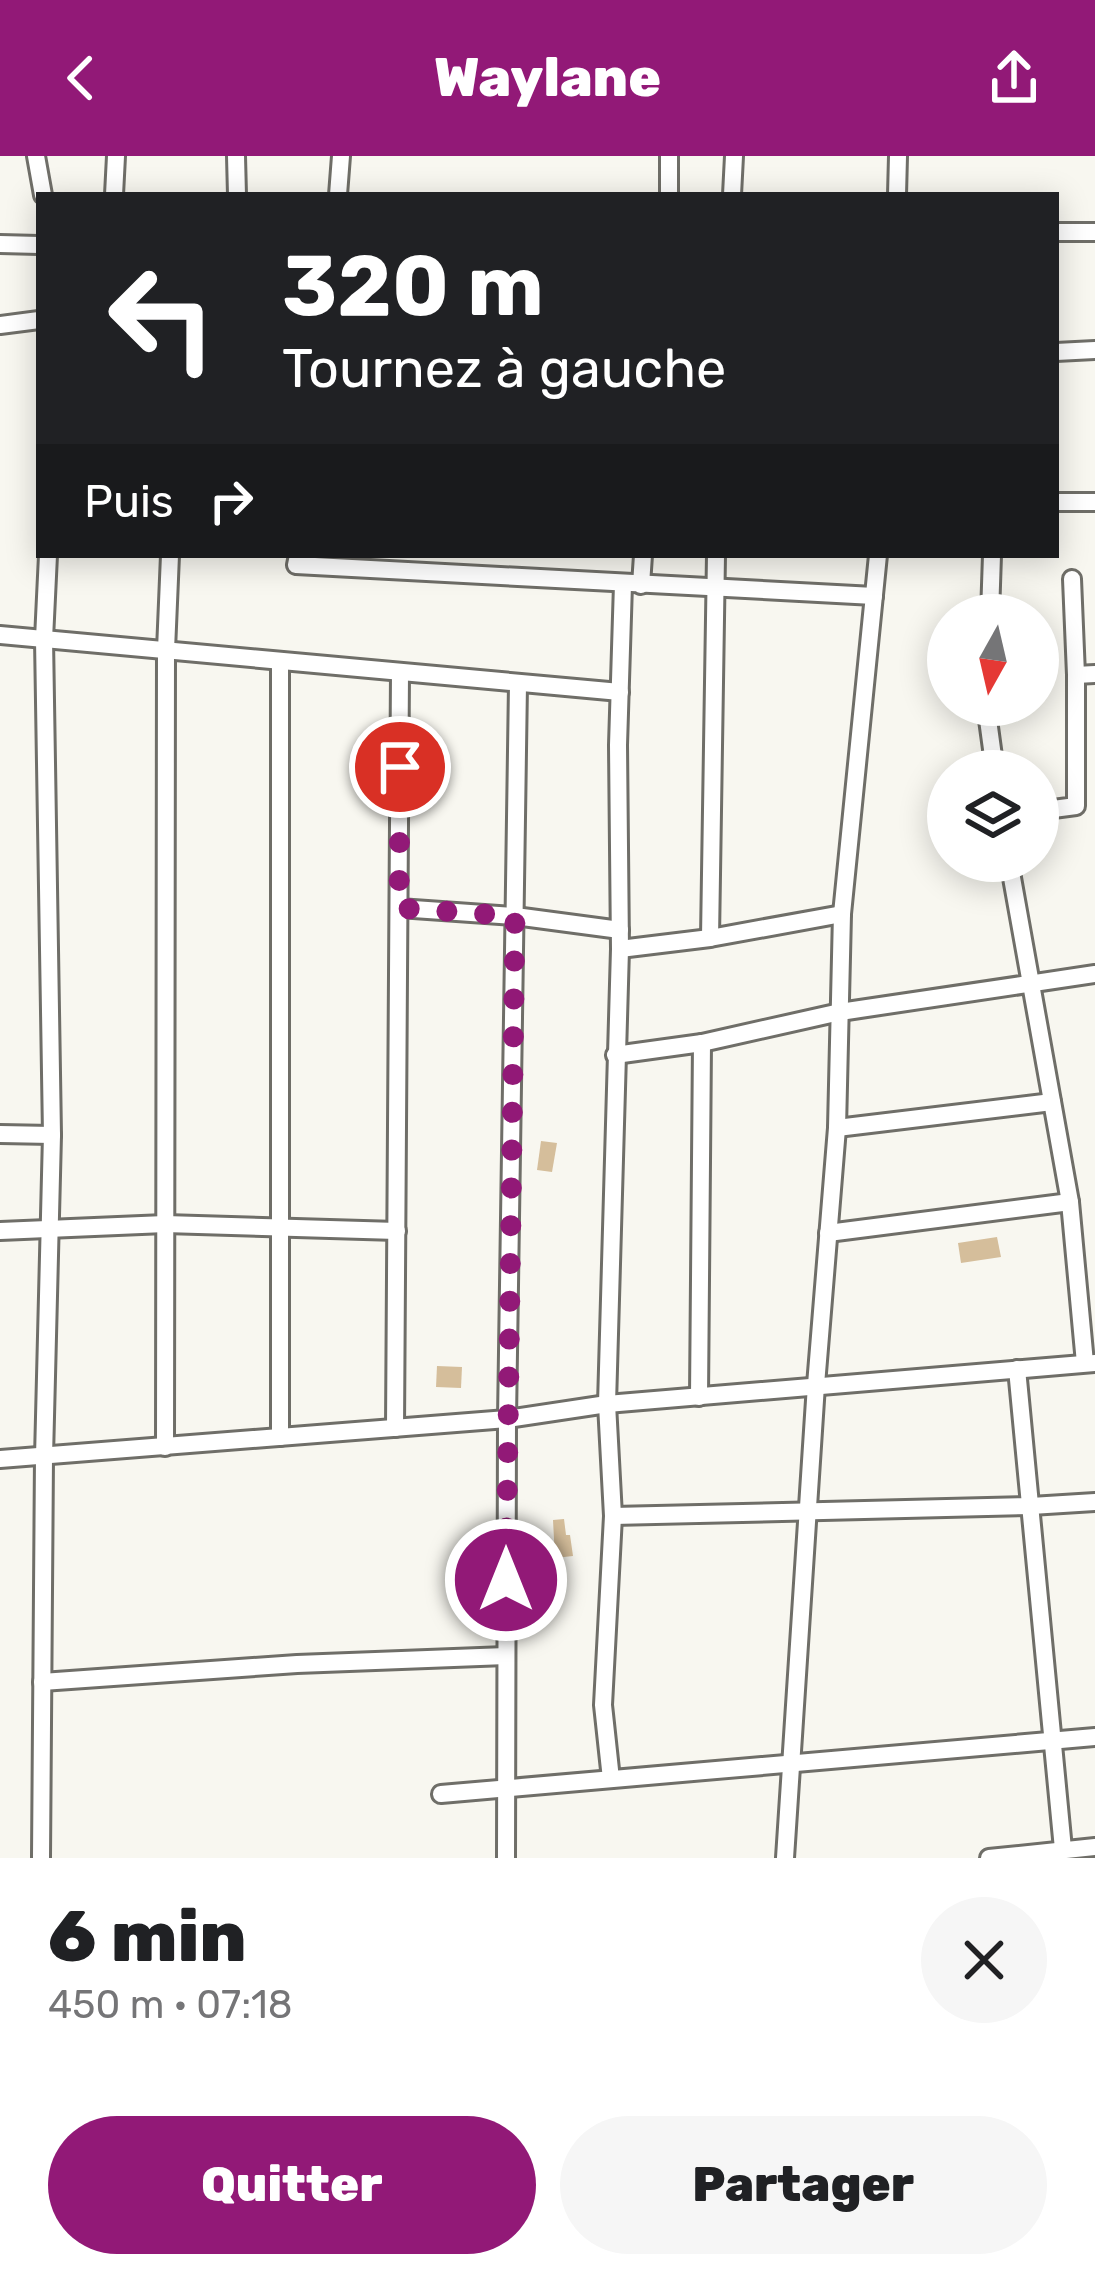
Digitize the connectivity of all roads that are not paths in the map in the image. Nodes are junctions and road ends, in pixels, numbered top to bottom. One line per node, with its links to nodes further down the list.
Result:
1 (36, 156): 8 (street)
2 (116, 156): 9 (street)
3 (236, 156): 10 (street)
4 (341, 156): 11 (street)
5 (669, 156): 12 (street)
6 (734, 156): 13 (street)
7 (898, 156): 14 (street)
8 (42, 192)
9 (114, 192)
10 (237, 192)
11 (338, 192)
12 (669, 192)
13 (732, 192)
14 (897, 192)
15 (1059, 232): 16 (street)
16 (1095, 232)
17 (0, 244): 18 (street)
18 (36, 245)
19 (36, 320): 20 (street)
20 (0, 325)
21 (1095, 350): 22 (street)
22 (1059, 352)
23 (1059, 502): 24 (street)
24 (1095, 502)
25 (48, 558): 38 (street)
26 (170, 558): 39 (street)
27 (297, 558): 33 (street)
28 (643, 558): 33 (street)
29 (716, 558): 34 (street)
30 (878, 558): 36 (street)
31 (992, 558): 35 (street)
32 (1072, 579): 42 (street)
33 (632, 585): 34 (street); 44 (street)
34 (715, 590): 36 (street); 50 (street)
35 (991, 594)
36 (874, 596): 48 (street)
37 (0, 635): 38 (street)
38 (44, 639): 39 (street); 60 (street)
39 (166, 650): 40 (street); 62 (street)
40 (280, 661): 41 (street); 63 (street)
41 (400, 673): 43 (street); 47 (street)
42 (1086, 674): 45 (street)
43 (518, 684): 44 (street); 49 (street)
44 (620, 692): 51 (street)
45 (1059, 808)
46 (1013, 882): 53 (street)
47 (399, 908): 49 (street); 66 (street)
48 (842, 914): 50 (street); 54 (street)
49 (515, 916): 51 (street); 73 (street)
50 (710, 938): 51 (street)
51 (620, 940): 56 (street)
52 (1095, 974): 53 (street)
53 (1031, 984): 54 (street); 57 (street)
54 (840, 1012): 55 (street); 58 (street)
55 (702, 1043): 56 (street); 71 (street)
56 (615, 1055): 72 (street)
57 (1052, 1102): 58 (street); 61 (street)
58 (837, 1128): 67 (street)
59 (0, 1134): 60 (street)
60 (52, 1135): 64 (street)
61 (1070, 1202): 67 (street); 68 (street)
62 (165, 1224): 63 (street); 64 (street); 76 (street)
63 (280, 1228): 66 (street); 75 (street)
64 (50, 1230): 65 (street); 77 (street)
65 (0, 1231)
66 (397, 1231): 74 (street)
67 (827, 1233): 70 (street)
68 (1090, 1363): 69 (street)
69 (1017, 1369): 70 (street); 80 (street)
70 (815, 1385): 71 (street); 81 (street)
71 (699, 1396): 72 (street)
72 (607, 1404): 73 (street); 82 (street)
73 (506, 1419): 74 (street); 83 (street)
74 (395, 1428): 75 (street)
75 (280, 1437): 76 (street)
76 (165, 1447): 77 (street)
77 (44, 1457): 78 (street); 84 (street)
78 (0, 1459)
79 (1095, 1502): 80 (street)
80 (1031, 1506): 81 (street); 86 (street)
81 (808, 1510): 82 (street); 87 (street)
82 (613, 1516): 88 (street)
83 (506, 1656): 84 (street); 89 (street)
84 (42, 1682): 93 (street)
85 (1095, 1737): 86 (street)
86 (1053, 1741): 87 (street); 92 (street)
87 (791, 1764): 88 (street); 95 (street)
88 (611, 1780): 89 (street)
89 (506, 1789): 90 (street); 94 (street)
90 (441, 1794)
91 (1095, 1847): 92 (street)
92 (1063, 1850): 96 (street)
93 (40, 1858)
94 (506, 1858)
95 (785, 1858)
96 (989, 1858)

